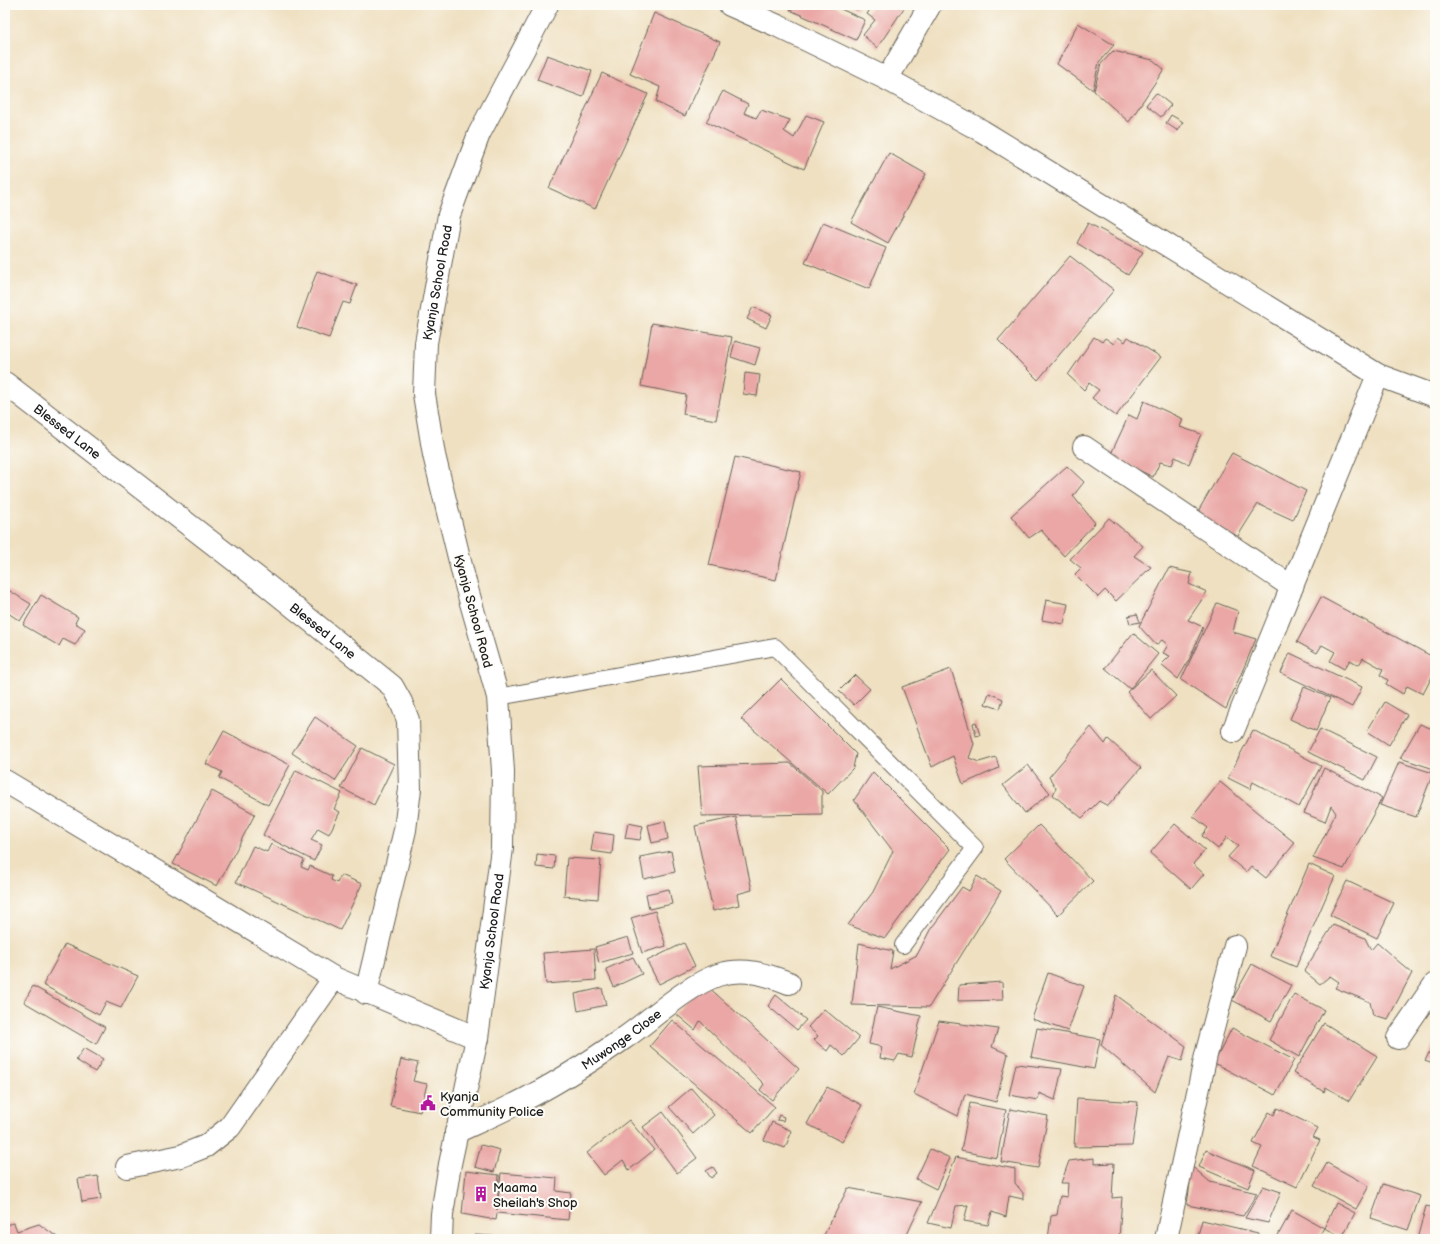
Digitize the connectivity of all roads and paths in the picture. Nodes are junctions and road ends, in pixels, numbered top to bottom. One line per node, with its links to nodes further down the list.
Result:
1 (547, 5): 10 (street, Kyanja School Road)
2 (730, 5): 4 (street)
3 (930, 5): 4 (street)
4 (887, 80): 5 (street)
5 (1378, 375): 7 (street); 9 (street)
6 (5, 383): 18 (street, Blessed Lane)
7 (1435, 396)
8 (1084, 447): 9 (street)
9 (1292, 587): 11 (street)
10 (498, 697): 13 (lane); 19 (street, Kyanja School Road)
11 (1232, 730)
12 (5, 781): 15 (street)
13 (903, 946)
14 (1235, 946): 24 (street)
15 (334, 978): 18 (street); 22 (street)
16 (789, 983): 21 (street, Muwonge Close)
17 (1435, 984): 20 (street)
18 (366, 993): 19 (street)
19 (477, 1038): 21 (street, Kyanja School Road)
20 (1398, 1038)
21 (456, 1132): 23 (street, Kyanja School Road)
22 (127, 1167)
23 (442, 1239)
24 (1166, 1239)

